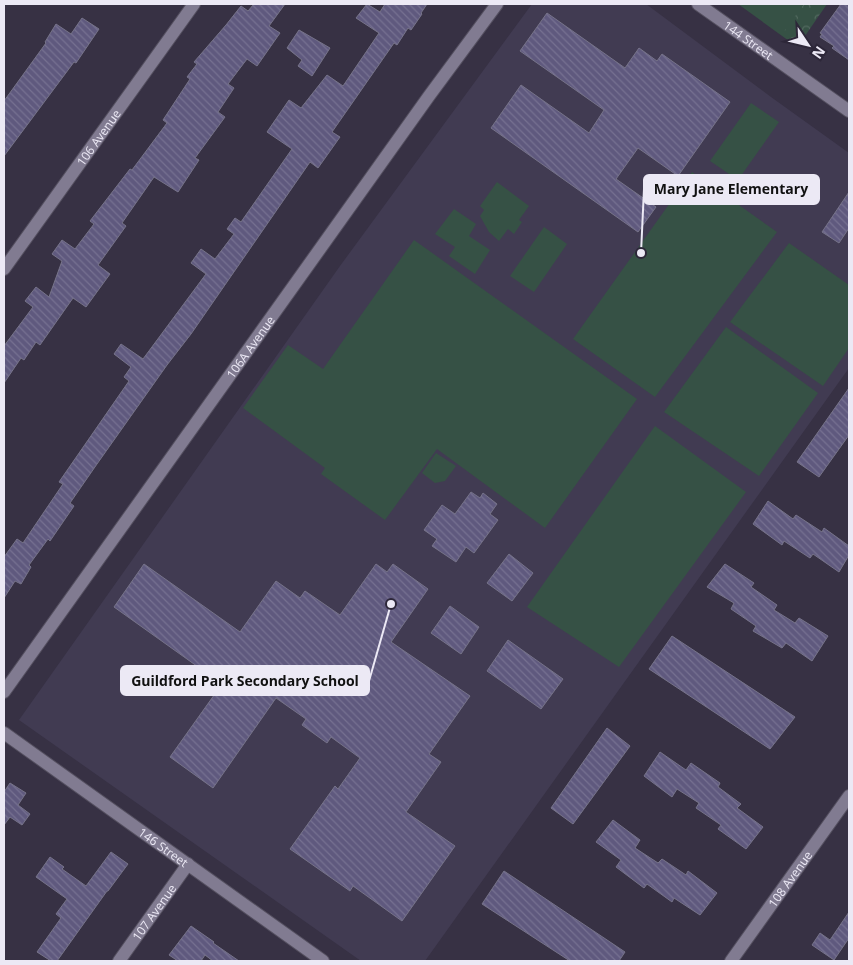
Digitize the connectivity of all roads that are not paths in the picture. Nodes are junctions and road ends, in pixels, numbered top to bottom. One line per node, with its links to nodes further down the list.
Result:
1 (194, 4): 5 (street, 106 Avenue)
2 (496, 4): 6 (street, 106A Avenue)
3 (698, 4): 4 (street, 144 Street)
4 (849, 111)
5 (4, 269)
6 (4, 692)
7 (4, 733): 9 (street, 146 Street)
8 (849, 796): 12 (street, 108 Avenue)
9 (188, 864): 10 (street, 107 Avenue); 11 (street, 146 Street)
10 (119, 961)
11 (323, 961)
12 (731, 961)

